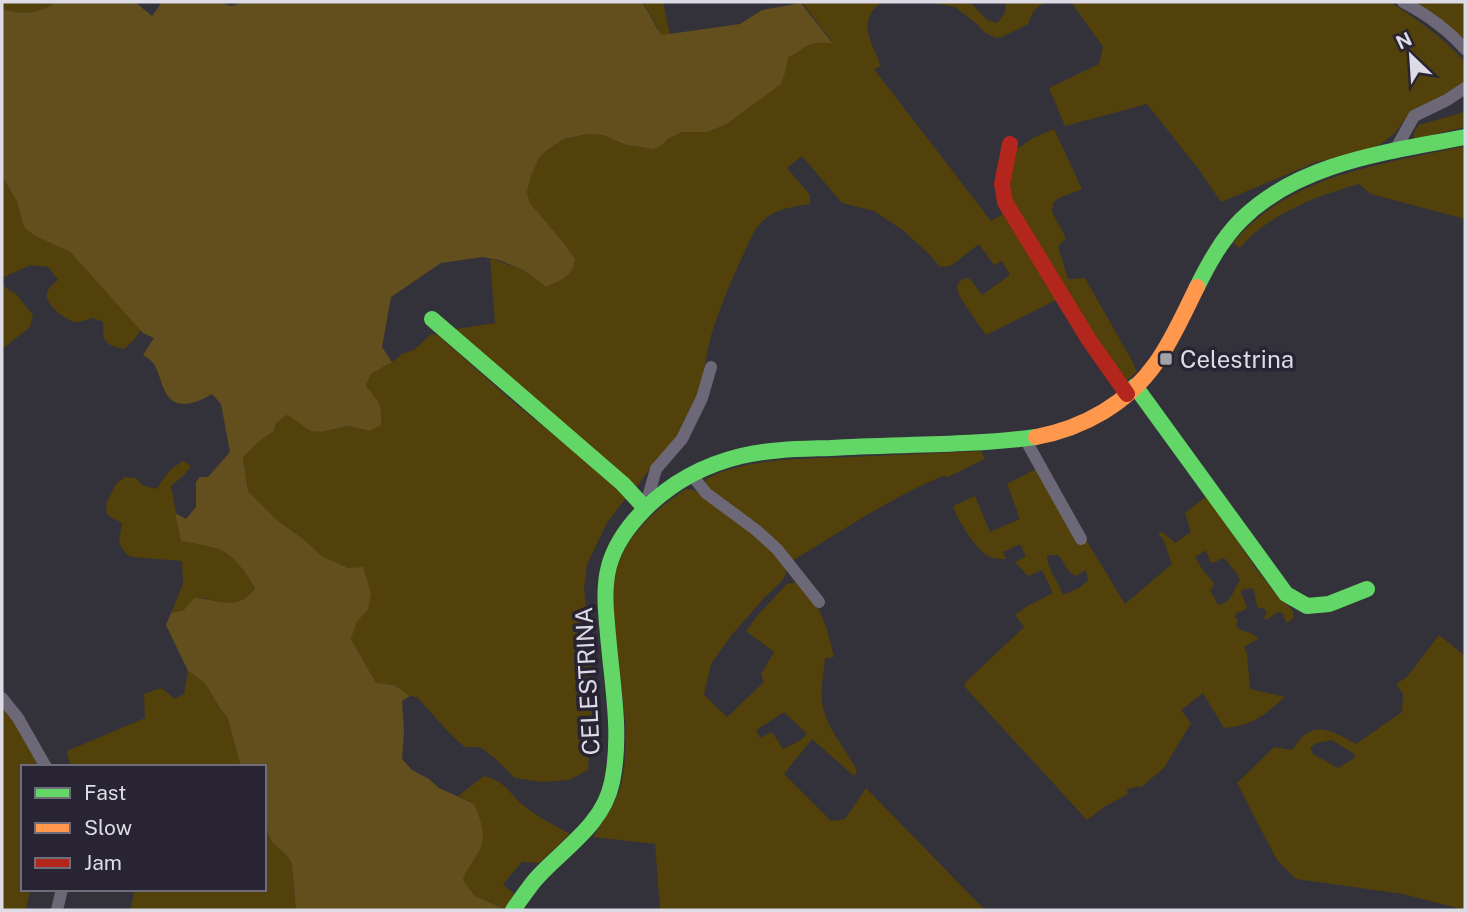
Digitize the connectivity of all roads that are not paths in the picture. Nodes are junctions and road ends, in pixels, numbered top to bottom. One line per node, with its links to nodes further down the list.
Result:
1 (1403, 2): 2 (street)
2 (1465, 48)
3 (1465, 88): 6 (street)
4 (1465, 137): 6 (street, CELESTRINA)
5 (1010, 144): 9 (street)
6 (1394, 152): 9 (street, CELESTRINA)
7 (432, 319): 12 (street)
8 (711, 367): 12 (street, CELESTRINA)
9 (1131, 390): 10 (street, CELESTRINA); 14 (street)
10 (1025, 439): 11 (street, CELESTRINA); 13 (street)
11 (691, 474): 12 (street, CELESTRINA); 15 (street)
12 (645, 508): 20 (street, CELESTRINA)
13 (1081, 539)
14 (1367, 589)
15 (819, 601)
16 (2, 698): 17 (street)
17 (45, 765)
18 (62, 891): 19 (street)
19 (57, 910)
20 (513, 910)

